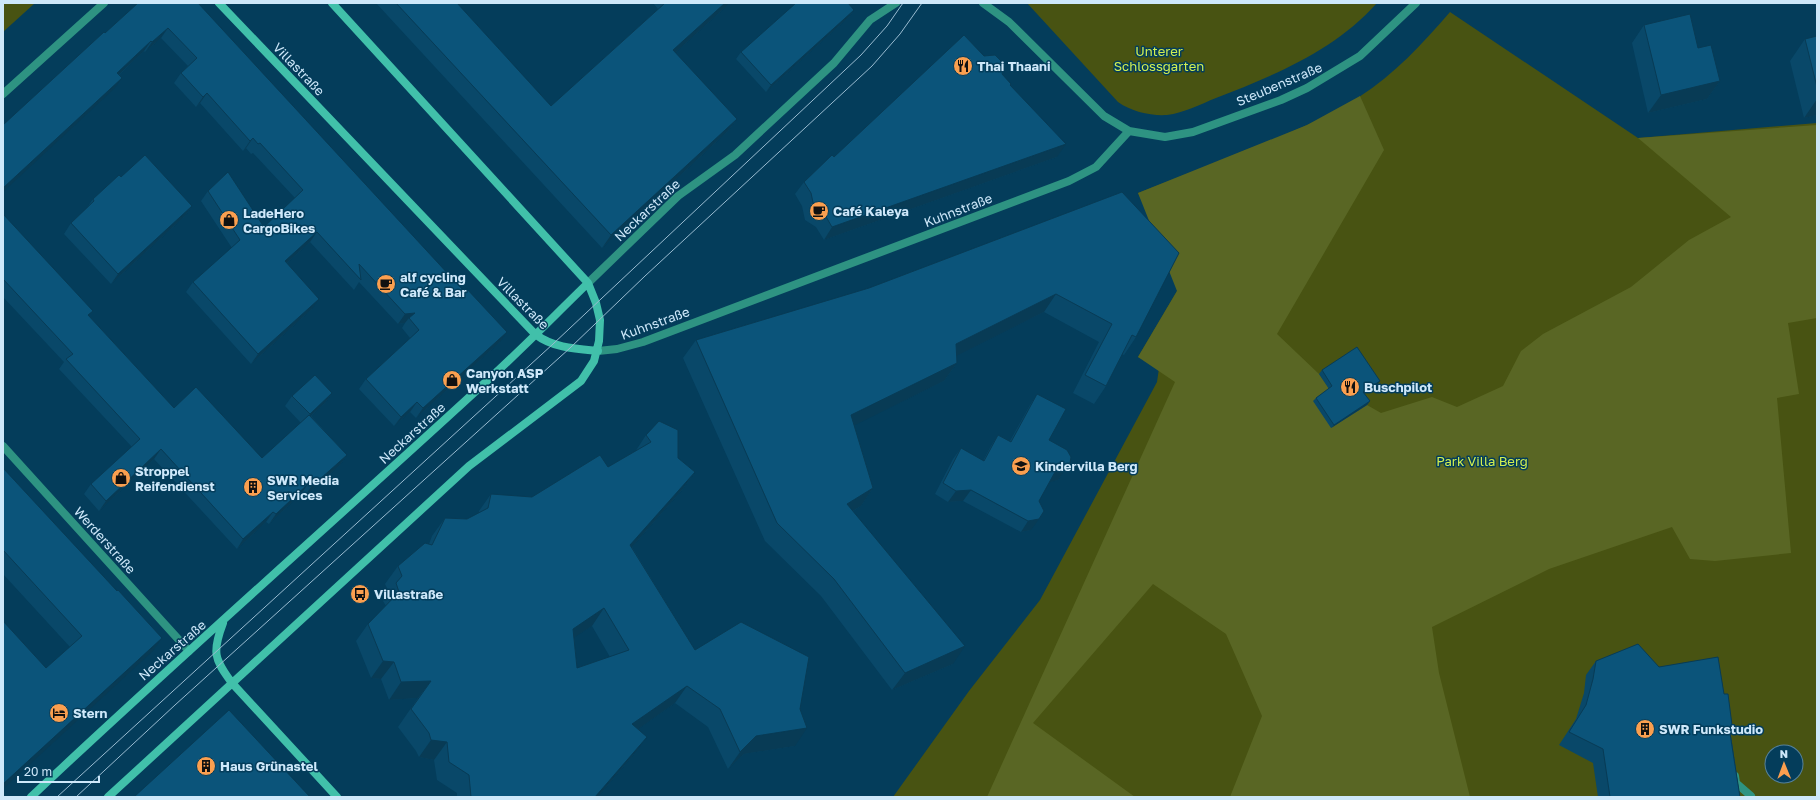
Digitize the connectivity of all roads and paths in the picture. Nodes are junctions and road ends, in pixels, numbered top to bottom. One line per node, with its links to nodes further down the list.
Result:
1 (104, 3): 7 (street)
2 (219, 3): 10 (street, Villastraße)
3 (332, 3): 9 (street)
4 (895, 3): 9 (street, Neckarstraße)
5 (983, 3): 8 (street)
6 (1416, 3): 8 (street, Steubenstraße)
7 (3, 94)
8 (1129, 131): 11 (street, Kuhnstraße)
9 (588, 283): 10 (street, Neckarstraße); 11 (street)
10 (534, 334): 11 (street, Villastraße); 13 (street, Neckarstraße)
11 (598, 351): 15 (street)
12 (3, 446): 14 (street, Werderstraße)
13 (223, 622): 14 (street, Neckarstraße); 15 (street)
14 (189, 651): 17 (street, Neckarstraße)
15 (232, 683): 18 (street); 19 (street)
16 (1733, 767): 20 (street)
17 (30, 797)
18 (108, 797)
19 (337, 797)
20 (1751, 797)

